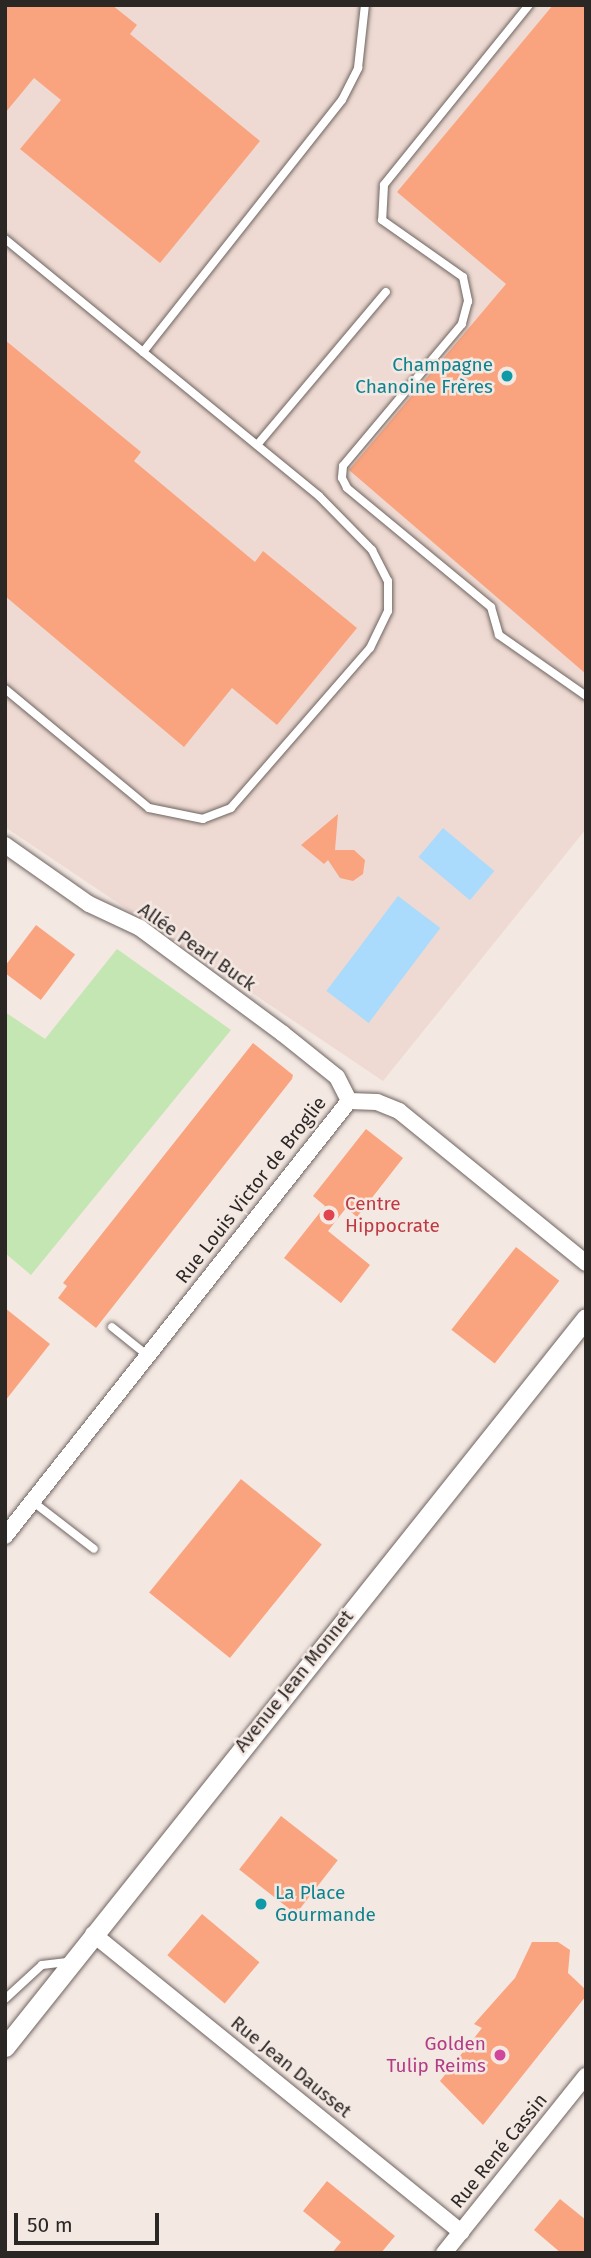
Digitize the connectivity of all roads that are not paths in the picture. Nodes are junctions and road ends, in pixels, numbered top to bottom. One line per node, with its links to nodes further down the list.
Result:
1 (365, 5): 5 (lane)
2 (529, 5): 8 (lane)
3 (5, 239): 5 (lane)
4 (386, 292): 6 (lane)
5 (143, 352): 6 (lane)
6 (257, 445): 7 (lane)
7 (5, 689)
8 (586, 696)
9 (5, 845): 10 (street, Allée Pearl Buck)
10 (349, 1101): 11 (street, Rue Louis Victor de Broglie); 14 (street, Rue Louis Victor de Broglie)
11 (586, 1263)
12 (586, 1318): 18 (street, Avenue Jean Monnet)
13 (112, 1327): 14 (lane)
14 (147, 1355): 15 (street, Rue Louis Victor de Broglie)
15 (32, 1501): 16 (street, Rue Louis Victor de Broglie); 17 (lane)
16 (5, 1536)
17 (94, 1549)
18 (93, 1934): 19 (street, Avenue Jean Monnet); 23 (street, Rue Jean Dausset)
19 (74, 1962): 20 (lane); 21 (street, Avenue Jean Monnet)
20 (5, 1999)
21 (5, 2047)
22 (586, 2076): 23 (street, Rue René Cassin)
23 (461, 2232): 24 (street, Rue René Cassin)
24 (444, 2253)

